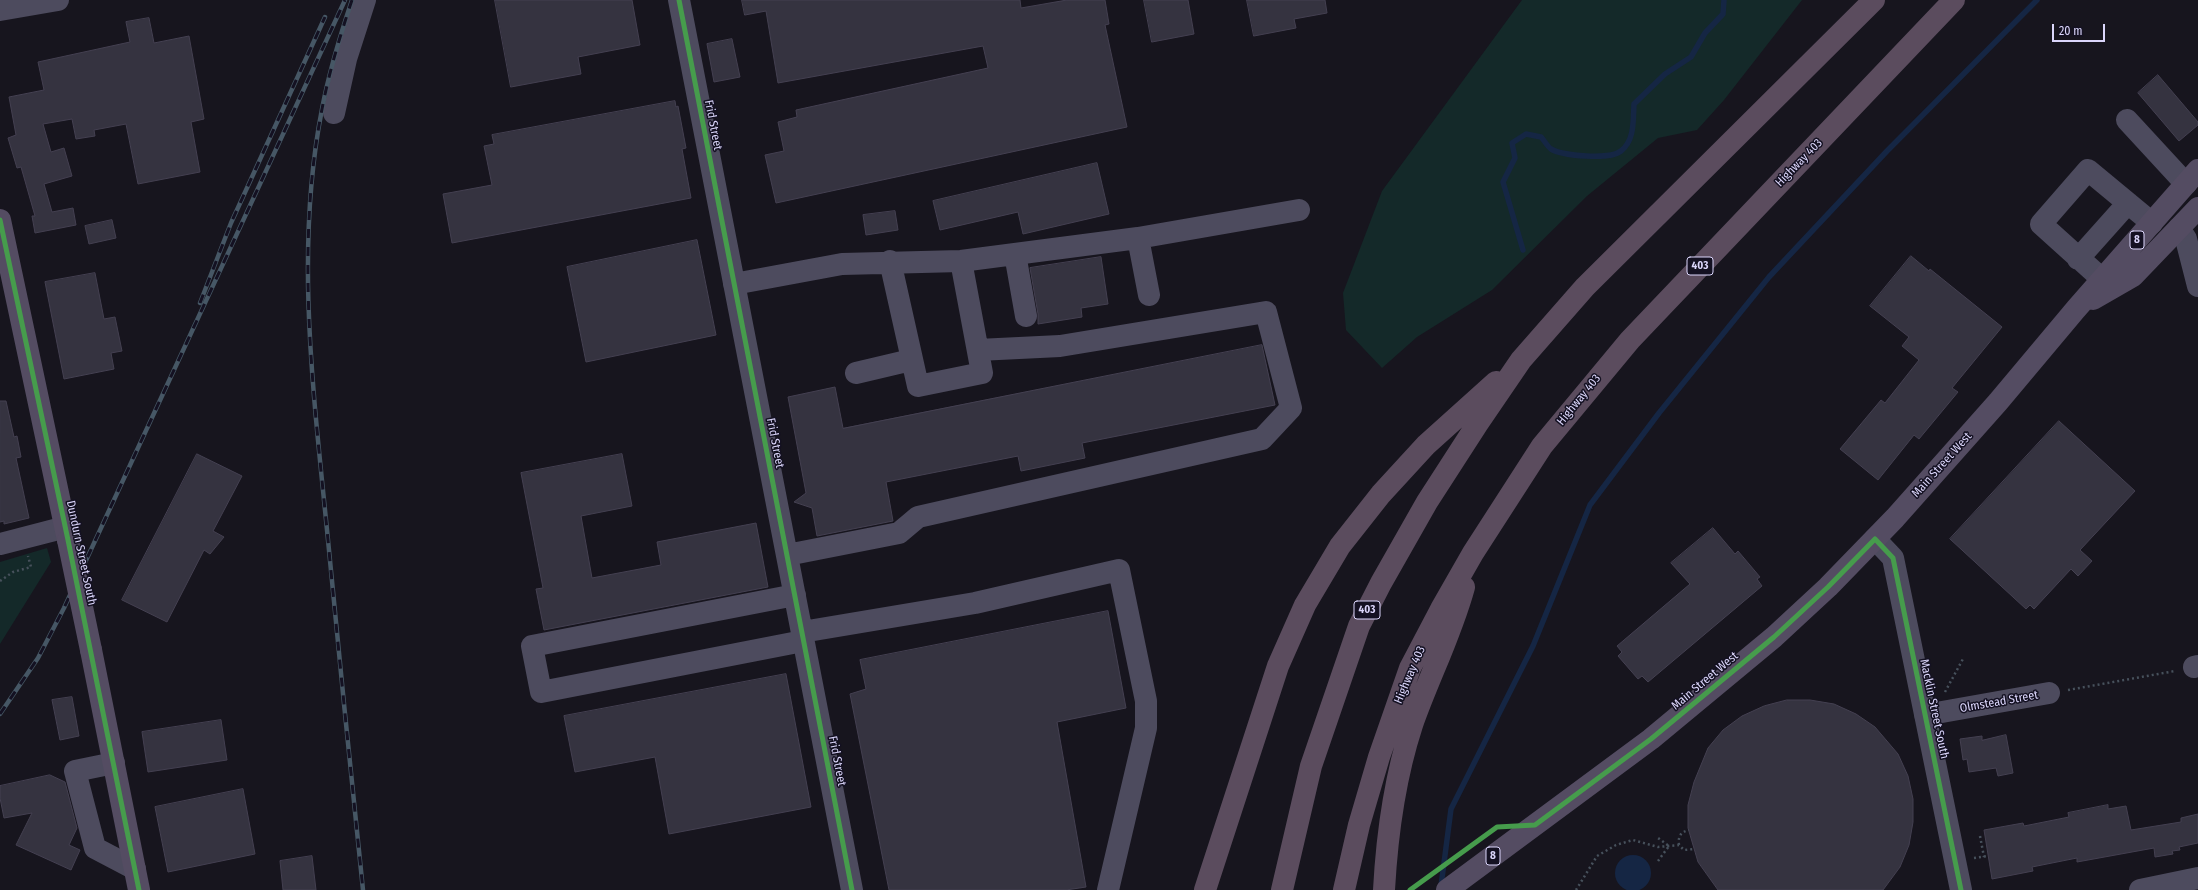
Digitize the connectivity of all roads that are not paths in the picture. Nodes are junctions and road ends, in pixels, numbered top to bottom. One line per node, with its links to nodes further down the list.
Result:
1 (58, 0): 6 (street)
2 (366, 0): 7 (street)
3 (679, 0): 22 (street, Frid Street)
4 (1874, 0): 30 (highway, 403)
5 (1954, 0): 35 (highway, Highway 403 / 403)
6 (0, 10)
7 (334, 113)
8 (2128, 120): 9 (street)
9 (2192, 177): 14 (main road, Main Street West / 8)
10 (2128, 203): 14 (street); 18 (street); 18 (street)
11 (2198, 208): 15 (main road)
12 (1299, 210): 16 (street)
13 (0, 220): 24 (main road, Dundurn Street South)
14 (2152, 223): 21 (main road, Main Street West / 8)
15 (2179, 228): 23 (street); 26 (main road)
16 (1138, 238): 17 (street); 25 (street)
17 (1015, 254): 20 (street); 27 (street)
18 (2078, 259): 21 (street)
19 (890, 261): 20 (street); 22 (street); 29 (street)
20 (961, 261): 28 (street)
21 (2102, 279): 26 (main road, Main Street West / 8)
22 (734, 284): 36 (street, Frid Street)
23 (2198, 286)
24 (7, 289): 32 (main road, Dundurn Street South)
25 (1149, 295)
26 (2076, 309): 33 (main road, Main Street West / 8)
27 (1026, 316)
28 (978, 350): 29 (street); 36 (street)
29 (911, 360): 31 (street)
30 (1521, 360): 48 (highway); 49 (highway, 403)
31 (856, 373)
32 (67, 533): 34 (street); 41 (main road, Dundurn Street South, bridge)
33 (1875, 539): 40 (street, Macklin Street South); 44 (main road, Main Street West / 8)
34 (0, 544)
35 (1473, 553): 50 (highway, Highway 403 / 403); 51 (highway)
36 (787, 554): 37 (street, Frid Street)
37 (794, 595): 38 (street, Frid Street); 38 (street)
38 (803, 636): 46 (street, Frid Street); 47 (street)
39 (2050, 693): 40 (street, Olmstead Street)
40 (1925, 715): 52 (street, Macklin Street South)
41 (114, 763): 42 (main road, Dundurn Street South); 42 (street)
42 (135, 869): 45 (main road, Dundurn Street South)
43 (2198, 878): 53 (street)
44 (1449, 889)
45 (139, 890)
46 (852, 890)
47 (1108, 890)
48 (1205, 890)
49 (1282, 890)
50 (1344, 890)
51 (1384, 890)
52 (1961, 890)
53 (2140, 890)

